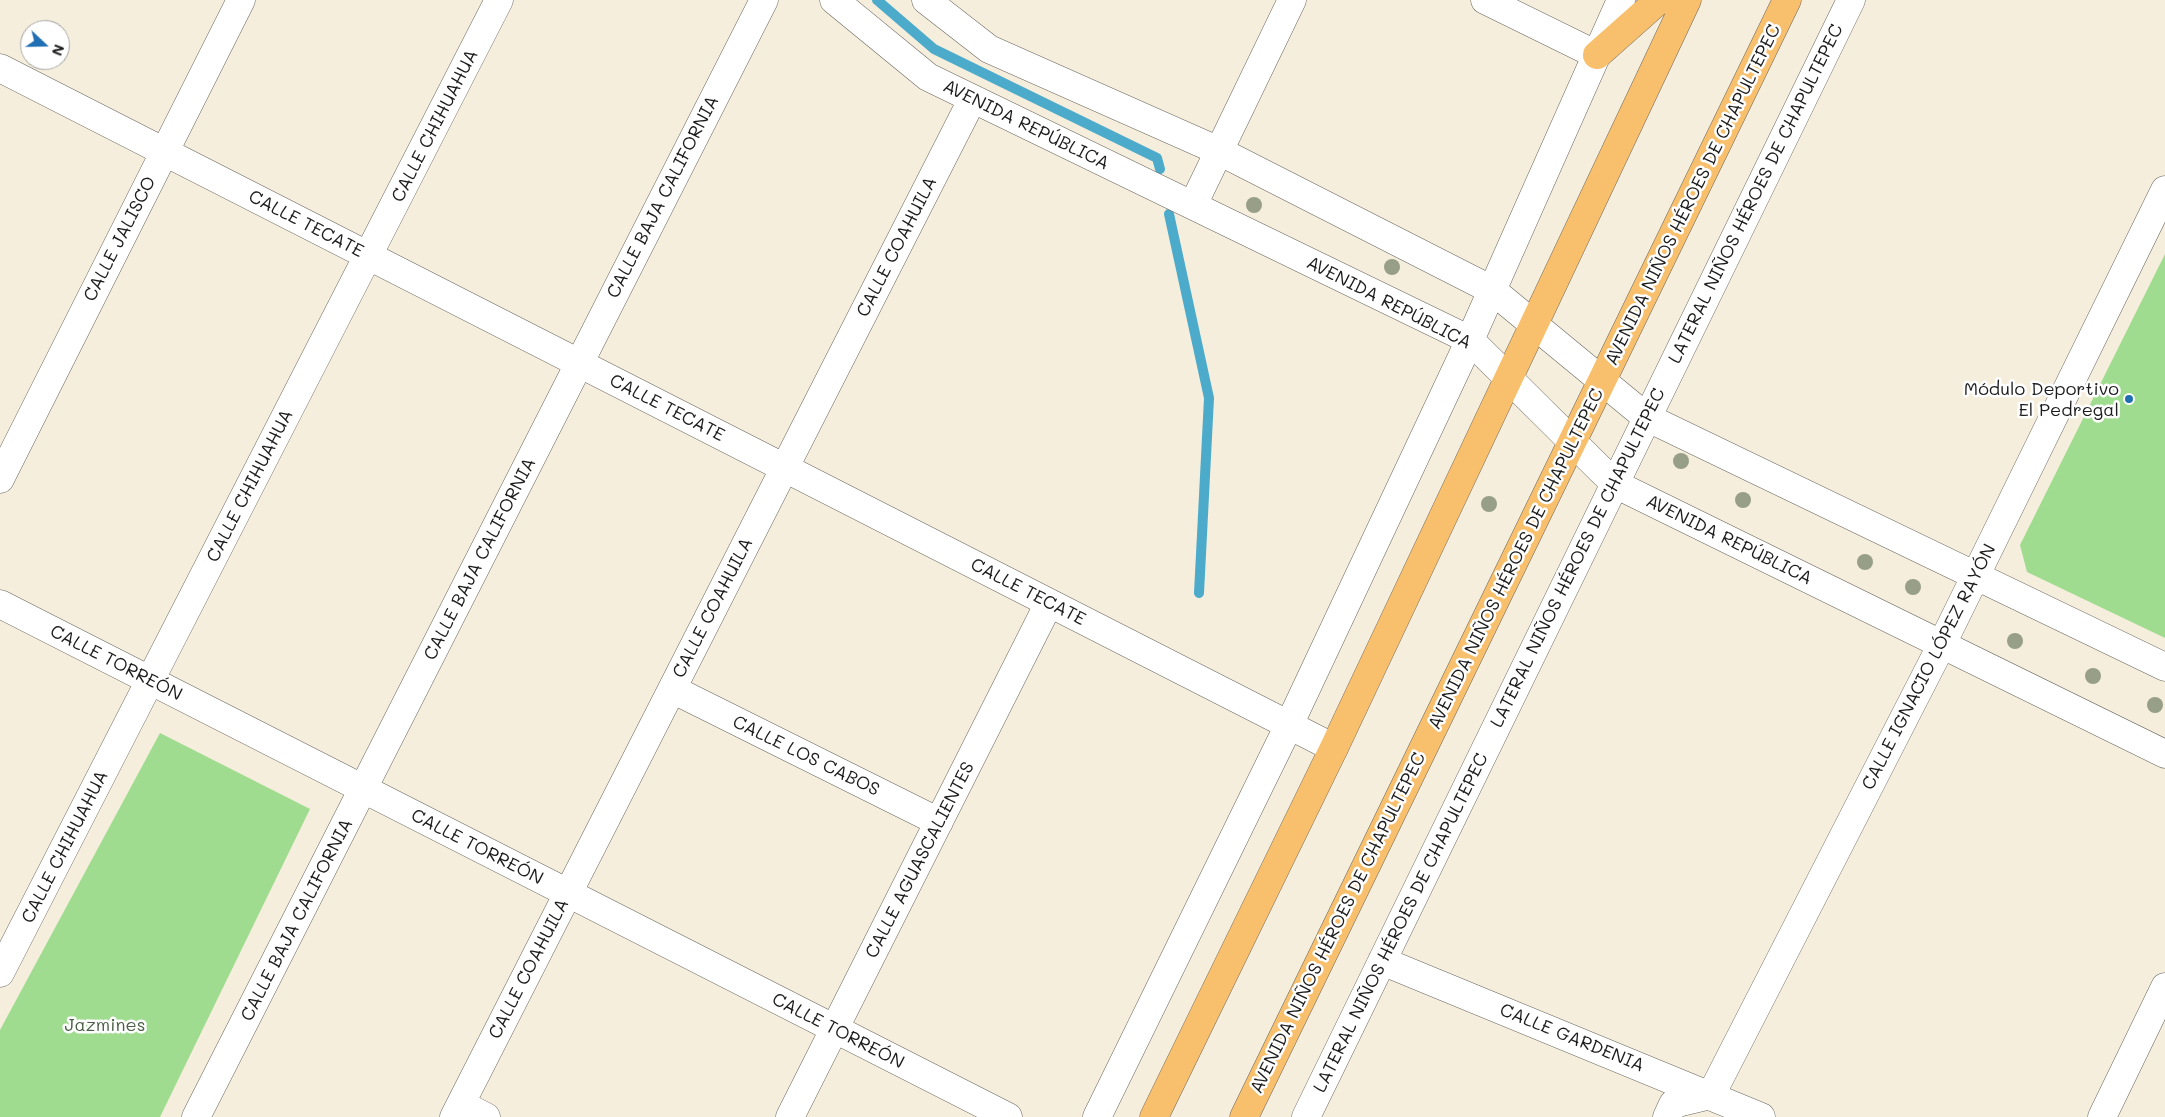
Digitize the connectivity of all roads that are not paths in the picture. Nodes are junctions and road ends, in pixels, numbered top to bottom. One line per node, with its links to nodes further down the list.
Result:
1 (241, 0): 16 (street, CALLE JALISCO)
2 (499, 0): 20 (street, CALLE CHIHUAHUA)
3 (764, 0): 24 (street, CALLE BAJA CALIFORNIA)
4 (834, 0): 15 (street, AVENIDA REPÚBLICA)
5 (926, 0): 17 (street)
6 (1292, 0): 17 (street)
7 (1485, 0): 13 (street)
8 (1621, 0): 13 (street)
9 (1659, 0): 13 (main road)
10 (1687, 0): 22 (main road)
11 (1787, 0): 26 (main road, AVENIDA NIÑOS HÉROES DE CHAPULTEPEC)
12 (1851, 0): 27 (street, LATERAL NIÑOS HÉROES DE CHAPULTEPEC)
13 (1597, 55): 21 (street)
14 (0, 68): 16 (street, CALLE TECATE)
15 (972, 100): 19 (street, AVENIDA REPÚBLICA); 29 (street, CALLE COAHUILA)
16 (164, 152): 20 (street, CALLE TECATE); 30 (street, CALLE JALISCO)
17 (1219, 152): 19 (street); 21 (street)
18 (2165, 190): 32 (street, CALLE IGNACIO LÓPEZ RAYÓN)
19 (1193, 205): 23 (street, AVENIDA REPÚBLICA)
20 (368, 256): 24 (street, CALLE TECATE); 37 (street, CALLE CHIHUAHUA)
21 (1492, 290): 22 (street); 23 (street)
22 (1533, 324): 25 (main road); 26 (street)
23 (1470, 340): 25 (street, AVENIDA REPÚBLICA); 39 (street)
24 (579, 363): 29 (street, CALLE TECATE); 42 (street, CALLE BAJA CALIFORNIA)
25 (1509, 378): 28 (street, AVENIDA REPÚBLICA); 40 (main road)
26 (1603, 382): 27 (street); 28 (main road, AVENIDA NIÑOS HÉROES DE CHAPULTEPEC)
27 (1646, 417): 31 (street, LATERAL NIÑOS HÉROES DE CHAPULTEPEC); 32 (street)
28 (1573, 443): 31 (street, AVENIDA REPÚBLICA); 57 (main road, AVENIDA NIÑOS HÉROES DE CHAPULTEPEC)
29 (785, 468): 33 (street, CALLE TECATE); 38 (street, CALLE COAHUILA)
30 (0, 479)
31 (1615, 484): 35 (street, AVENIDA REPÚBLICA); 45 (street, LATERAL NIÑOS HÉROES DE CHAPULTEPEC)
32 (1976, 576): 35 (street, CALLE IGNACIO LÓPEZ RAYÓN); 36 (street)
33 (1049, 603): 39 (street, CALLE TECATE); 43 (street, CALLE AGUASCALIENTES)
34 (0, 604): 37 (street, CALLE TORREÓN)
35 (1942, 644): 41 (street, AVENIDA REPÚBLICA); 49 (street, CALLE IGNACIO LÓPEZ RAYÓN)
36 (2165, 667)
37 (150, 681): 42 (street, CALLE TORREÓN); 46 (street, CALLE CHIHUAHUA)
38 (672, 689): 43 (street, CALLE LOS CABOS); 44 (street, CALLE COAHUILA)
39 (1289, 725): 40 (street, CALLE TECATE); 55 (street)
40 (1334, 748): 56 (main road)
41 (2165, 754)
42 (363, 789): 44 (street, CALLE TORREÓN); 51 (street, CALLE BAJA CALIFORNIA)
43 (939, 822): 48 (street, CALLE AGUASCALIENTES)
44 (568, 893): 48 (street, CALLE TORREÓN); 50 (street, CALLE COAHUILA)
45 (1382, 961): 49 (street, CALLE GARDENIA); 58 (street, LATERAL NIÑOS HÉROES DE CHAPULTEPEC)
46 (0, 973)
47 (2165, 987): 61 (street)
48 (835, 1029): 53 (street, CALLE AGUASCALIENTES); 54 (street, CALLE TORREÓN)
49 (1711, 1095): 59 (street); 60 (street, CALLE GARDENIA)
50 (457, 1110): 52 (street)
51 (196, 1117)
52 (486, 1117)
53 (790, 1117)
54 (1008, 1117)
55 (1098, 1117)
56 (1154, 1117)
57 (1244, 1117)
58 (1306, 1117)
59 (1667, 1117)
60 (1761, 1117)
61 (2102, 1117)

